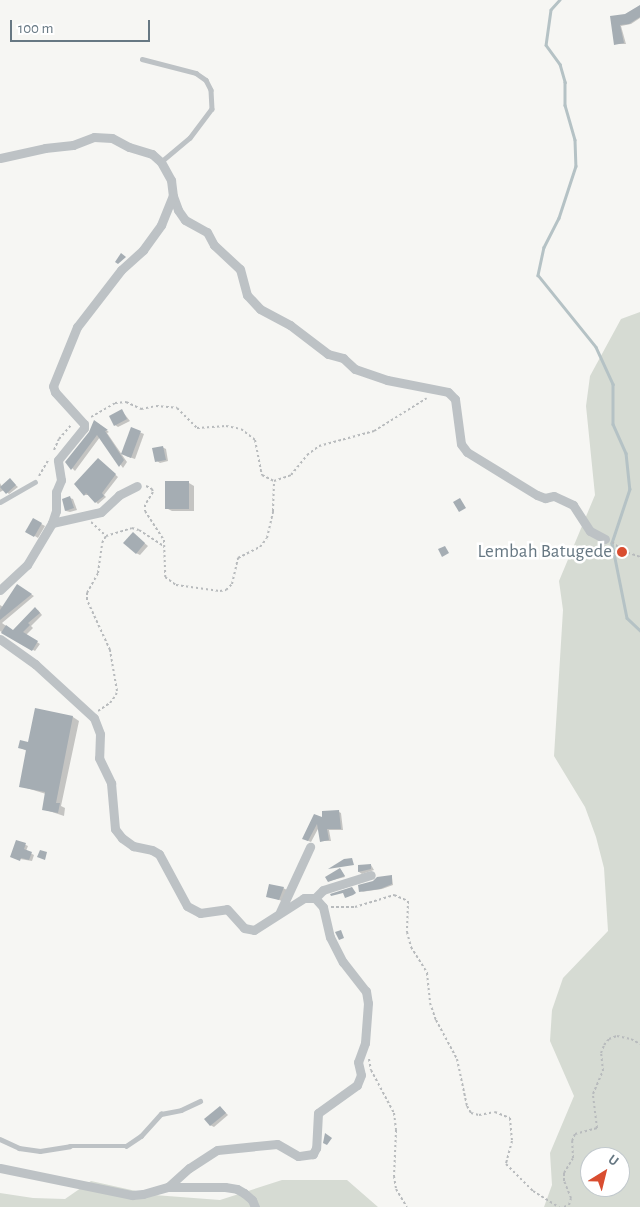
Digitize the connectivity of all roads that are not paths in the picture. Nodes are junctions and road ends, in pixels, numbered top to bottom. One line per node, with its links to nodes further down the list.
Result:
1 (142, 59): 3 (lane)
2 (0, 158): 3 (street)
3 (160, 162): 4 (street)
4 (173, 196): 8 (street); 9 (street)
5 (35, 482): 7 (lane)
6 (137, 486): 8 (street)
7 (0, 502)
8 (52, 523): 10 (street)
9 (605, 539)
10 (0, 590)
11 (0, 639): 15 (street)
12 (310, 847): 15 (street)
13 (371, 875): 14 (street)
14 (315, 898): 15 (street); 19 (street)
15 (280, 912)
16 (200, 1101): 17 (lane)
17 (0, 1139)
18 (0, 1168): 19 (street)
19 (168, 1187): 20 (street)
20 (256, 1207)

